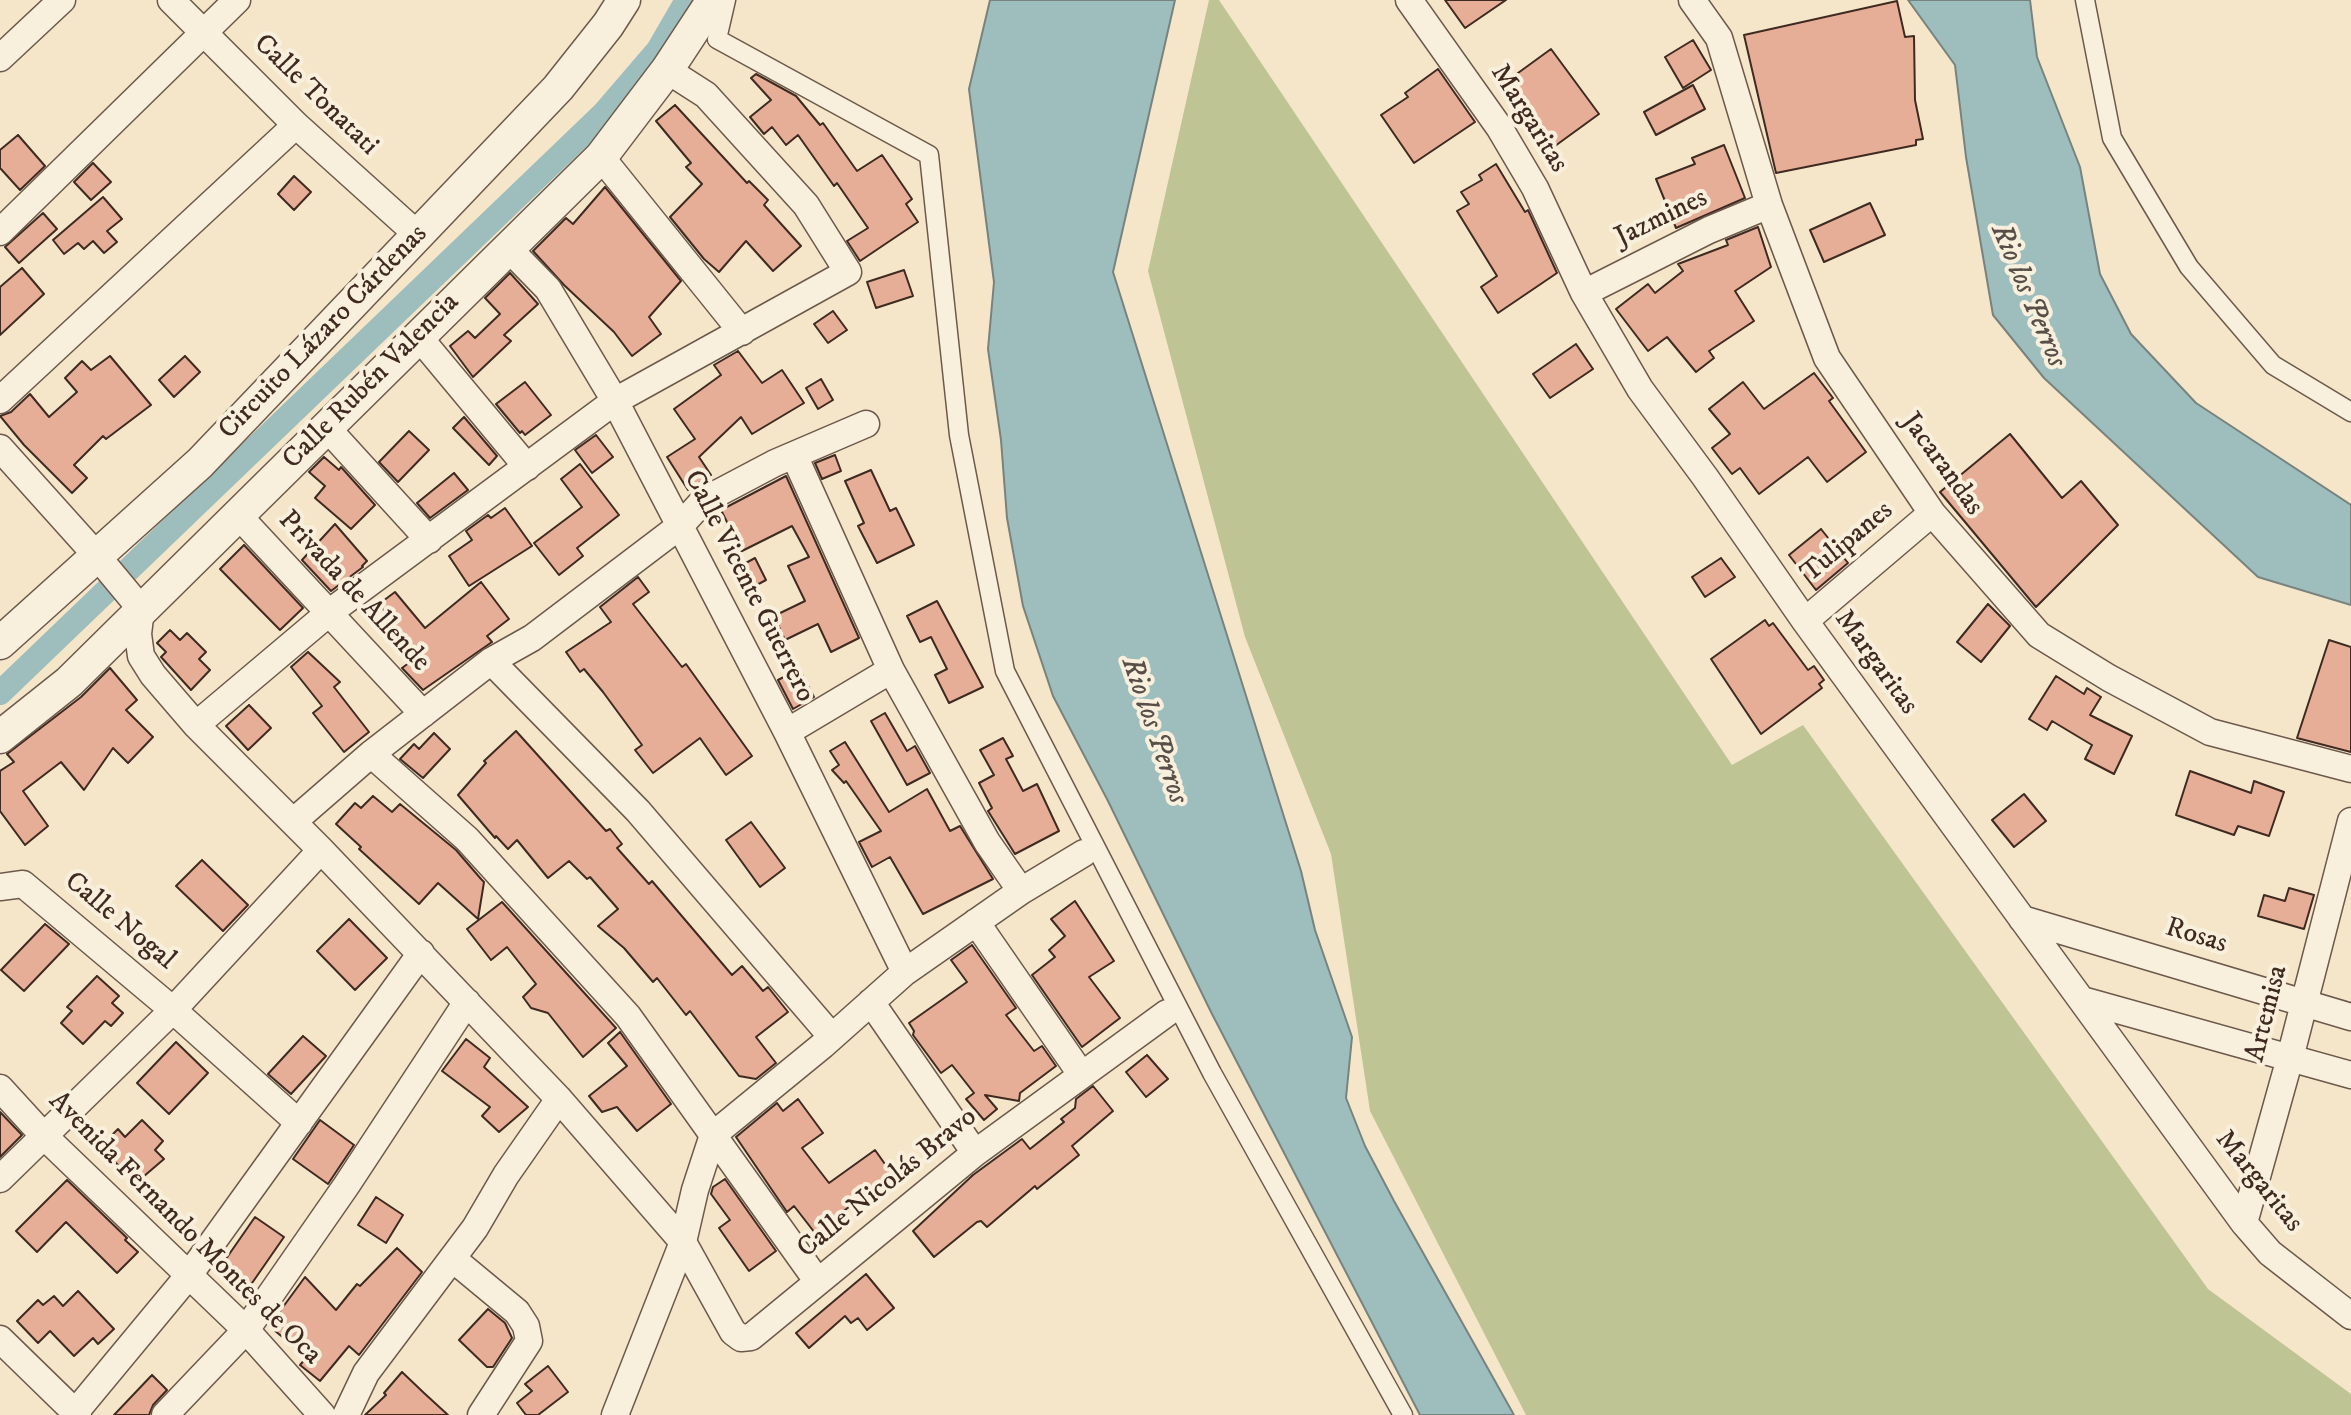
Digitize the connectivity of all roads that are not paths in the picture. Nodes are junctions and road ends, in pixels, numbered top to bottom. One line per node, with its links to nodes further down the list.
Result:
1 (62, 0): 11 (street)
2 (171, 0): 10 (street, Calle Tonatati)
3 (237, 0): 10 (street)
4 (624, 0): 17 (street, Circuito Lázaro Cárdenas)
5 (713, 0): 12 (street, Calle Rubén Valencia)
6 (726, 0): 89 (street)
7 (1409, 0): 19 (street, Margaritas)
8 (1692, 0): 15 (street, Jacarandas)
9 (2085, 0): 24 (street)
10 (204, 32): 13 (street, Calle Tonatati); 16 (street)
11 (0, 58)
12 (667, 70): 14 (street, Calle Rubén Valencia); 20 (street)
13 (296, 125): 17 (street, Calle Tonatati); 22 (street)
14 (601, 157): 18 (street, Calle Rubén Valencia); 20 (street)
15 (1769, 205): 19 (street, Jazmines); 30 (street, Jacarandas)
16 (0, 232)
17 (418, 235): 34 (street, Circuito Lázaro Cárdenas)
18 (508, 248): 21 (street, Calle Rubén Valencia); 23 (street, Calle Vicente Guerrero)
19 (1584, 293): 37 (street, Margaritas)
20 (742, 332): 23 (street)
21 (418, 336): 26 (street, Calle Rubén Valencia); 29 (street)
22 (0, 400)
23 (615, 401): 29 (street); 32 (street, Calle Vicente Guerrero)
24 (2351, 412)
25 (866, 424): 28 (street)
26 (326, 427): 31 (street, Calle Rubén Valencia); 33 (street)
27 (0, 448): 34 (street)
28 (794, 455): 32 (street); 40 (street)
29 (527, 467): 33 (street)
30 (1932, 513): 37 (street, Tulipanes); 46 (street, Jacarandas)
31 (237, 514): 35 (street, Calle Rubén Valencia); 36 (street, Privada de Allende)
32 (681, 525): 39 (street); 43 (street, Calle Vicente Guerrero)
33 (429, 540): 36 (street)
34 (100, 560): 35 (street); 38 (street, Circuito Lázaro Cárdenas)
35 (138, 606): 42 (street); 44 (street, Calle Rubén Valencia)
36 (330, 612): 41 (street, Privada de Allende); 42 (street)
37 (1805, 621): 53 (street, Margaritas)
38 (0, 643)
39 (491, 661): 41 (street); 64 (street)
40 (891, 670): 43 (street); 52 (street)
41 (423, 714): 45 (street)
42 (196, 725): 47 (street)
43 (787, 732): 56 (street, Calle Vicente Guerrero)
44 (0, 737)
45 (371, 754): 47 (street); 72 (street)
46 (2351, 769)
47 (294, 821): 49 (street)
48 (2351, 821): 60 (street, Artemisa)
49 (321, 850): 55 (street); 61 (street)
50 (1084, 853): 52 (street)
51 (12, 885): 61 (street, Calle Nogal)
52 (1021, 891): 54 (street)
53 (2022, 919): 57 (street, Margaritas); 60 (street, Rosas)
54 (976, 922): 56 (street); 66 (street)
55 (421, 953): 58 (street); 70 (street)
56 (905, 972): 59 (street)
57 (2082, 1000): 65 (street); 75 (street, Margaritas)
58 (467, 1002): 69 (street); 81 (street)
59 (871, 1002): 64 (street); 73 (street)
60 (2303, 1003): 63 (street, Rosas); 65 (street, Artemisa)
61 (173, 1010): 70 (street, Calle Nogal); 71 (street)
62 (1167, 1013): 66 (street, Calle Nicolás Bravo)
63 (2351, 1017)
64 (832, 1037): 72 (street)
65 (2290, 1058): 67 (street); 75 (street, Artemisa)
66 (1081, 1074): 73 (street, Calle Nicolás Bravo)
67 (2351, 1075)
68 (0, 1088): 71 (street, Avenida Fernando Montes de Oca)
69 (559, 1099): 76 (street); 77 (street)
70 (299, 1123): 78 (street)
71 (43, 1135): 74 (street); 78 (street, Avenida Fernando Montes de Oca)
72 (713, 1135): 76 (street); 79 (street)
73 (975, 1153): 79 (street, Calle Nicolás Bravo)
74 (0, 1179)
75 (2244, 1223): 80 (street, Margaritas)
76 (683, 1242): 79 (street, Calle Nicolás Bravo); 88 (street)
77 (453, 1259): 86 (street); 87 (street)
78 (189, 1275): 81 (street, Avenida Fernando Montes de Oca); 83 (street)
79 (818, 1282)
80 (2351, 1316)
81 (246, 1330): 84 (street); 85 (street, Avenida Fernando Montes de Oca)
82 (0, 1339): 83 (street)
83 (75, 1414)
84 (165, 1415)
85 (322, 1415)
86 (346, 1415)
87 (481, 1415)
88 (615, 1415)
89 (1403, 1415)

